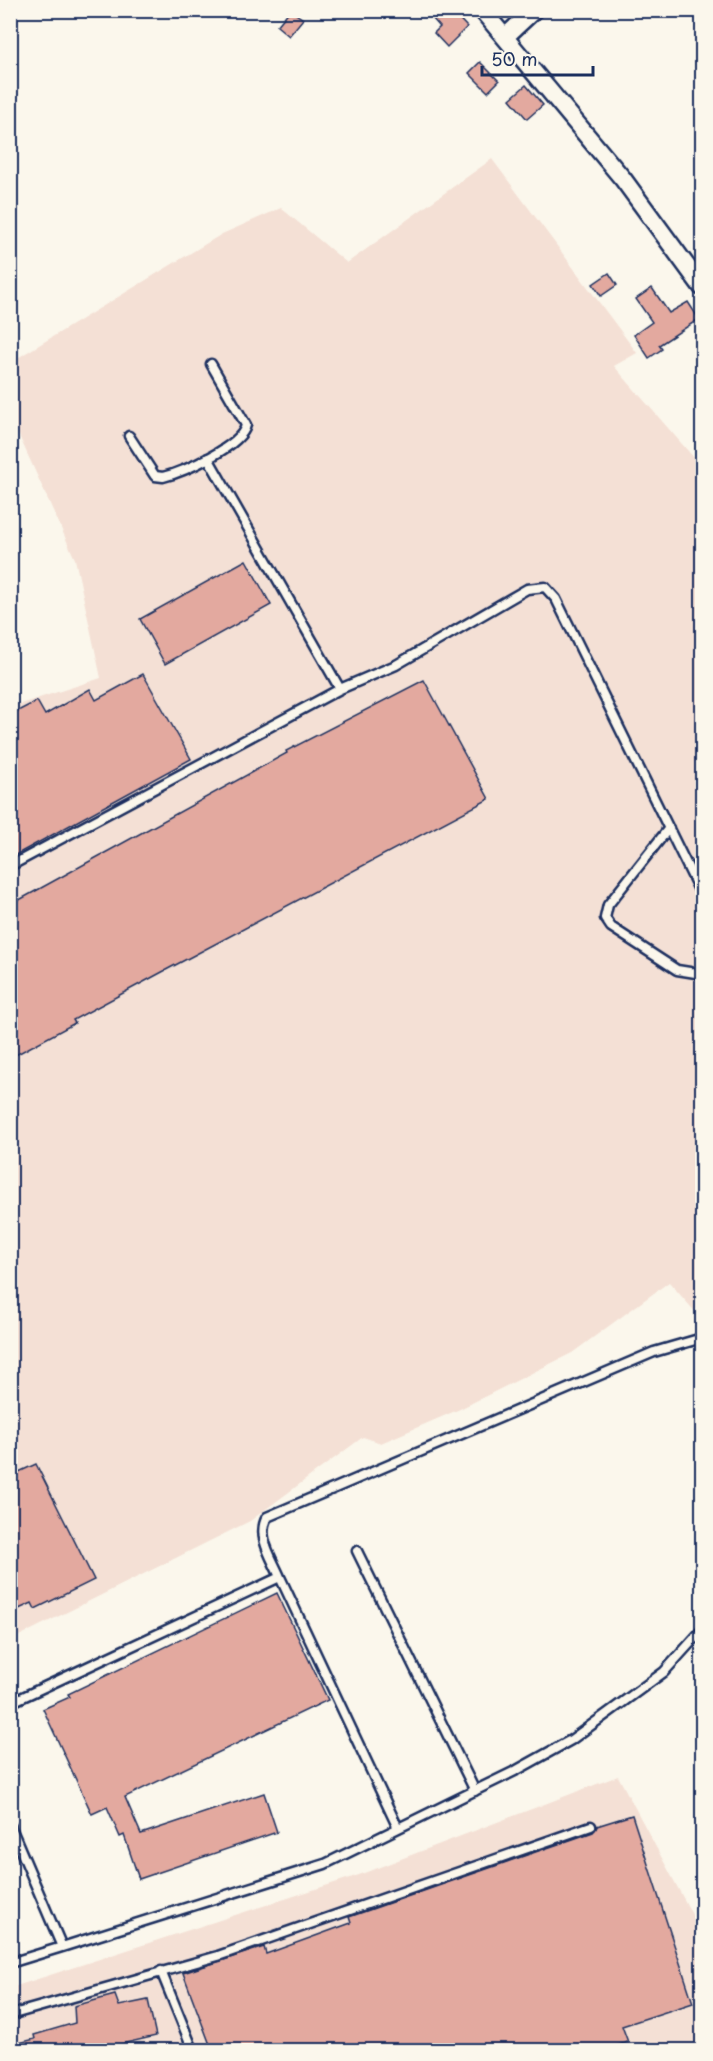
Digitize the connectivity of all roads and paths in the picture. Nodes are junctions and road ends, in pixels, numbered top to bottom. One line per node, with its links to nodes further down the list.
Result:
1 (482, 10): 3 (street)
2 (534, 10): 3 (street)
3 (504, 37): 4 (street)
4 (702, 287)
5 (212, 364): 7 (lane)
6 (129, 436): 7 (lane)
7 (207, 458): 8 (lane)
8 (340, 689): 9 (lane); 10 (lane)
9 (669, 828): 11 (lane); 12 (lane)
10 (10, 866)
11 (702, 896)
12 (702, 974)
13 (702, 1338): 15 (lane)
14 (357, 1551): 18 (lane)
15 (280, 1577): 17 (lane); 21 (lane)
16 (702, 1630): 18 (lane)
17 (10, 1703)
18 (475, 1791): 21 (lane)
19 (10, 1825): 22 (lane)
20 (591, 1826): 24 (lane)
21 (398, 1828): 22 (lane)
22 (62, 1947): 23 (lane)
23 (10, 1963)
24 (161, 1971): 25 (lane); 26 (lane)
25 (10, 2015)
26 (193, 2050)

